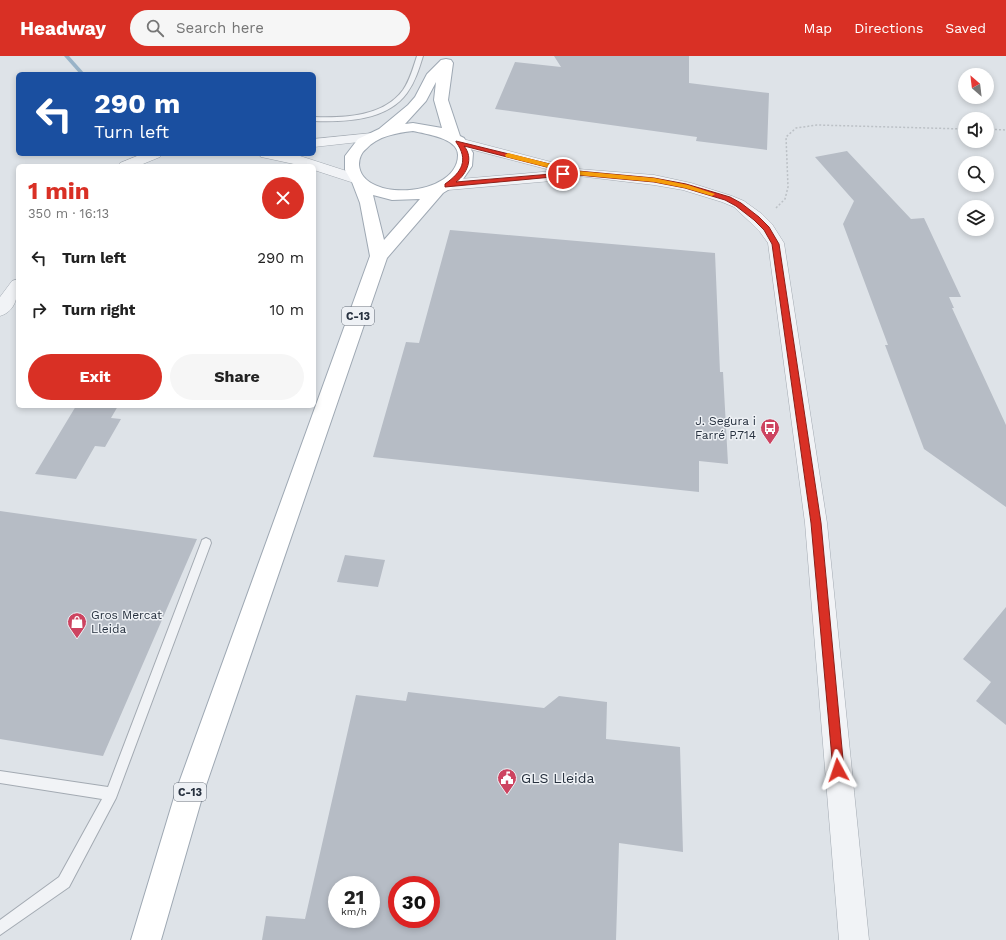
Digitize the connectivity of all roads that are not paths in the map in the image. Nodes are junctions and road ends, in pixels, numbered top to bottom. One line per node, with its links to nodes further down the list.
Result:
1 (420, 56): 3 (lane)
2 (447, 60): 4 (main road, C-13); 5 (main road, C-13)
3 (316, 119)
4 (376, 135): 5 (main road, C-13); 6 (street); 13 (main road, C-13)
5 (456, 140): 12 (street); 14 (main road, C-13)
6 (316, 143)
7 (150, 156): 9 (street)
8 (277, 156): 10 (street)
9 (130, 164)
10 (311, 164)
11 (316, 166): 13 (street)
12 (578, 173): 14 (street); 23 (street)
13 (359, 181): 14 (main road); 15 (main road, C-13)
14 (442, 188): 15 (main road, C-13)
15 (379, 256): 22 (main road, C-13)
16 (16, 288): 17 (street)
17 (0, 310)
18 (206, 543): 20 (lane)
19 (0, 777): 20 (lane)
20 (112, 794): 21 (lane)
21 (0, 928)
22 (146, 940)
23 (854, 940)

